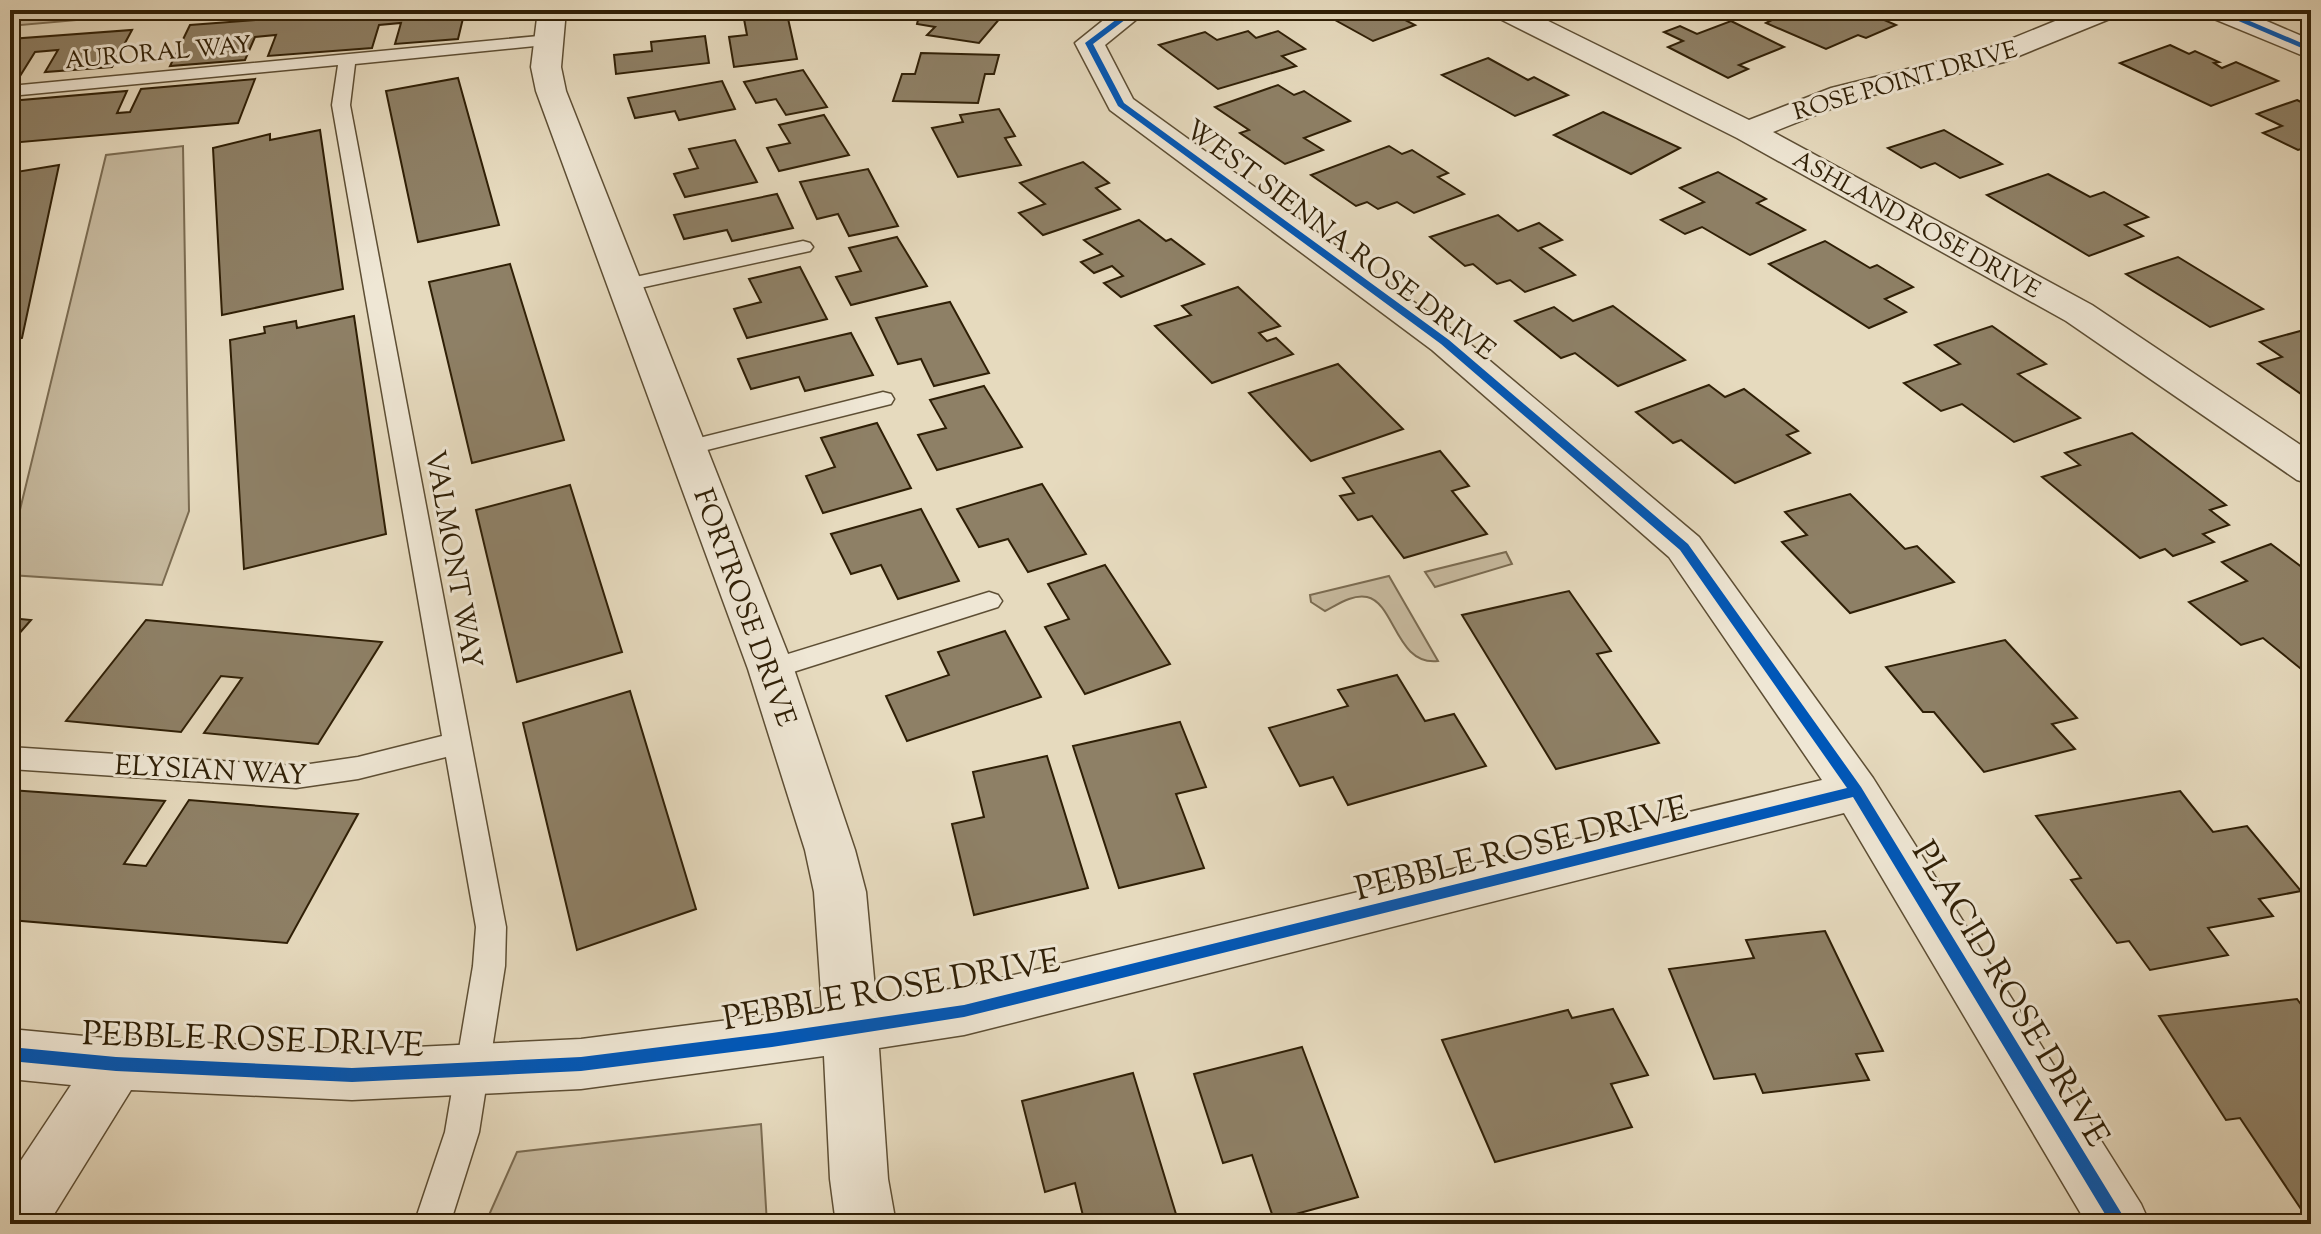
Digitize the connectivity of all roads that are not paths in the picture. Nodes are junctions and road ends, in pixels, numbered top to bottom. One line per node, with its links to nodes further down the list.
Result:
1 (1134, 10): 19 (street, WEST SIENNA ROSE DRIVE)
2 (1504, 10): 9 (street, ASHLAND ROSE DRIVE)
3 (2107, 10): 9 (street, ROSE POINT DRIVE)
4 (2217, 10): 6 (street)
5 (551, 25): 7 (lane, AURORAL WAY); 11 (street, FORTROSE DRIVE)
6 (2311, 50)
7 (347, 59): 8 (lane, AURORAL WAY); 17 (lane, VALMONT WAY)
8 (10, 91)
9 (1748, 131): 14 (street, ASHLAND ROSE DRIVE)
10 (803, 247): 11 (lane)
11 (626, 285): 13 (street, FORTROSE DRIVE)
12 (883, 399): 13 (lane)
13 (687, 448): 16 (street, FORTROSE DRIVE)
14 (2311, 471)
15 (989, 601): 16 (lane)
16 (771, 669): 20 (street, FORTROSE DRIVE)
17 (458, 743): 18 (lane, ELYSIAN WAY); 23 (lane, VALMONT WAY)
18 (10, 758)
19 (1856, 791): 20 (street, PEBBLE ROSE DRIVE); 27 (street, PLACID ROSE DRIVE)
20 (852, 1028): 23 (street, PEBBLE ROSE DRIVE); 26 (street, FORTROSE DRIVE)
21 (10, 1054): 22 (street, PEBBLE ROSE DRIVE)
22 (116, 1064): 23 (street, PEBBLE ROSE DRIVE); 24 (street)
23 (472, 1071): 25 (lane, VALMONT WAY)
24 (14, 1224)
25 (432, 1224)
26 (866, 1224)
27 (2120, 1224)

